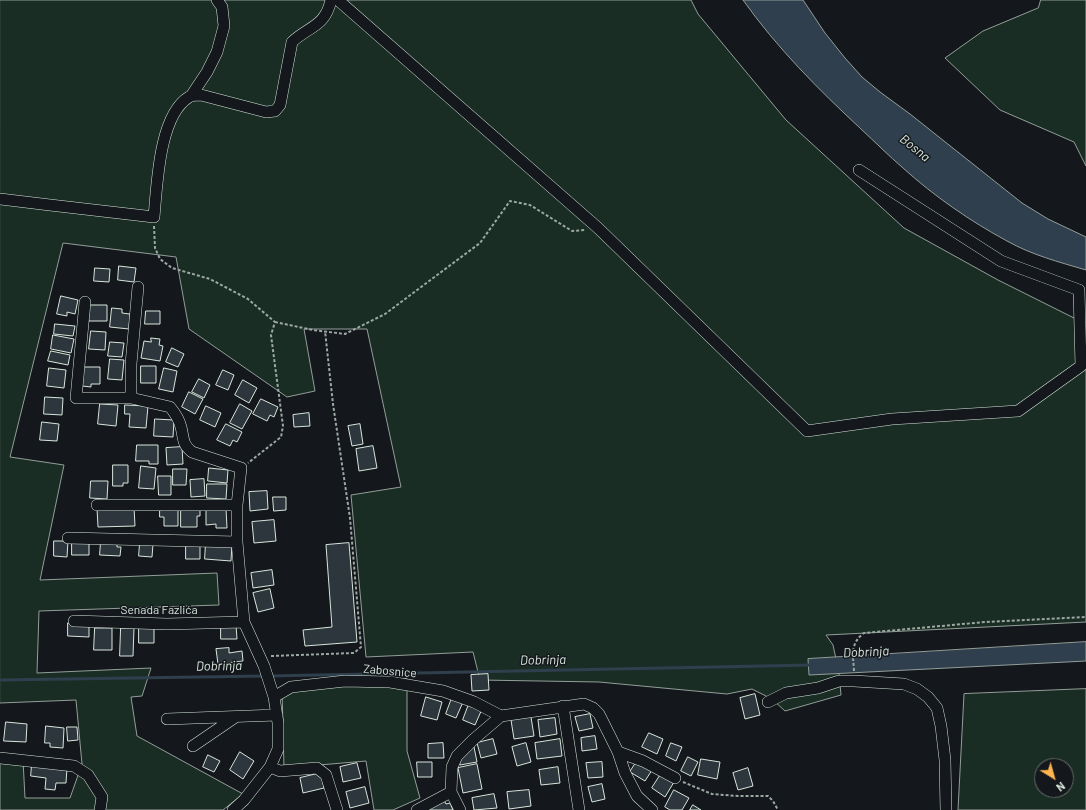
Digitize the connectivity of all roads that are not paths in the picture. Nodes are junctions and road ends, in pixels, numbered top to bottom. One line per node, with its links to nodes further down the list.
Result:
1 (217, 0): 4 (street)
2 (330, 0): 4 (street)
3 (338, 0): 5 (street)
4 (191, 96): 6 (street)
5 (859, 170)
6 (0, 199)
7 (138, 287): 9 (street)
8 (85, 302): 9 (street)
9 (131, 398): 11 (street)
10 (97, 505): 11 (street)
11 (237, 505): 13 (street)
12 (68, 538): 13 (street)
13 (237, 542): 15 (street)
14 (74, 621): 15 (street, Senada Fazlića)
15 (244, 622): 16 (street)
16 (274, 697): 19 (street); 20 (street, Zabosnice)
17 (768, 702): 36 (street)
18 (563, 706): 20 (street); 24 (street); 34 (street)
19 (277, 716): 21 (street); 26 (street)
20 (501, 716): 28 (street)
21 (234, 718): 22 (street); 23 (street)
22 (167, 720)
23 (193, 746)
24 (618, 752): 27 (street); 35 (street)
25 (0, 758): 29 (street)
26 (270, 767): 30 (street); 31 (street)
27 (675, 778)
28 (451, 792): 32 (street); 33 (street)
29 (100, 810)
30 (233, 810)
31 (337, 810)
32 (418, 810)
33 (460, 810)
34 (579, 810)
35 (652, 810)
36 (946, 810)

